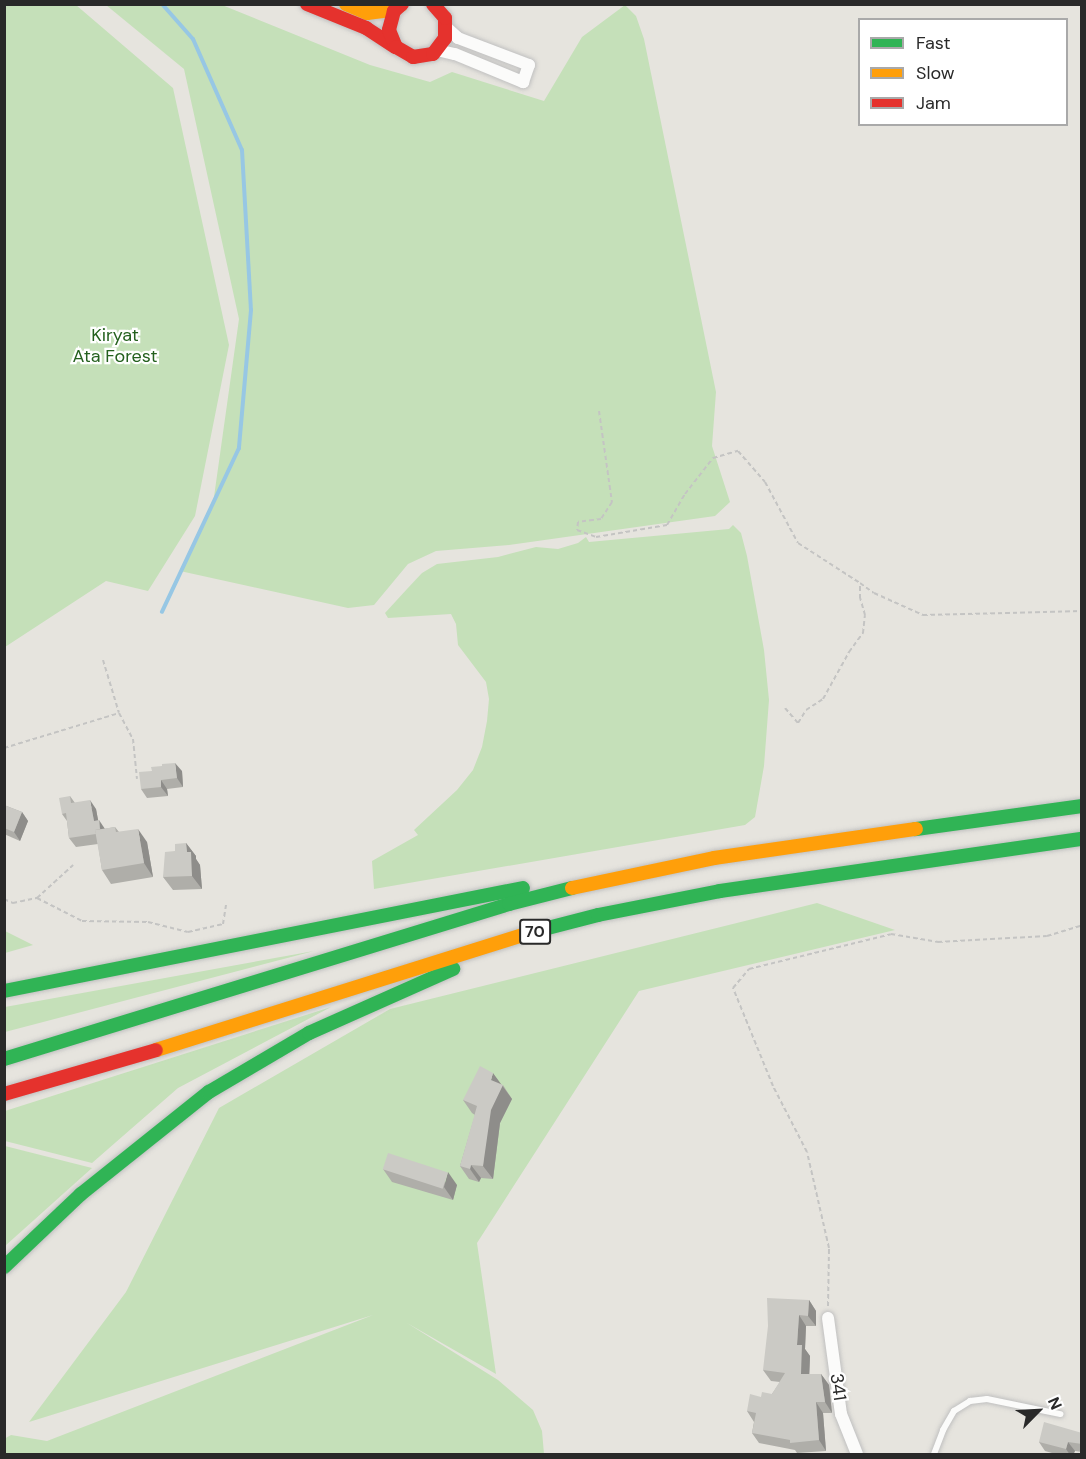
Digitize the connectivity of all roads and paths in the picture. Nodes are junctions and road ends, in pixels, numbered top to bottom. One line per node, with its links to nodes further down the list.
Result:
1 (307, 4): 6 (main road)
2 (346, 4): 3 (main road)
3 (401, 5): 6 (main road)
4 (438, 7): 5 (main road)
5 (447, 28): 7 (main road); 7 (street)
6 (396, 47): 7 (main road)
7 (437, 50)
8 (599, 411): 9 (path)
9 (860, 583): 10 (path); 12 (path)
10 (1082, 611)
11 (103, 660): 13 (path)
12 (785, 708)
13 (119, 713): 14 (path); 15 (path)
14 (4, 748)
15 (137, 778)
16 (1082, 806): 18 (main road, 70)
17 (1082, 839): 22 (main road, 70)
18 (764, 850): 25 (main road); 26 (main road, 70)
19 (73, 865): 21 (path)
20 (4, 898): 21 (path)
21 (37, 898): 23 (path)
22 (656, 903): 27 (main road, 70); 28 (main road)
23 (226, 904)
24 (1082, 925): 29 (path)
25 (4, 991)
26 (4, 1059)
27 (4, 1094)
28 (4, 1267)
29 (828, 1318): 31 (street, 341)
30 (1060, 1414): 32 (lane)
31 (856, 1455)
32 (934, 1455)

